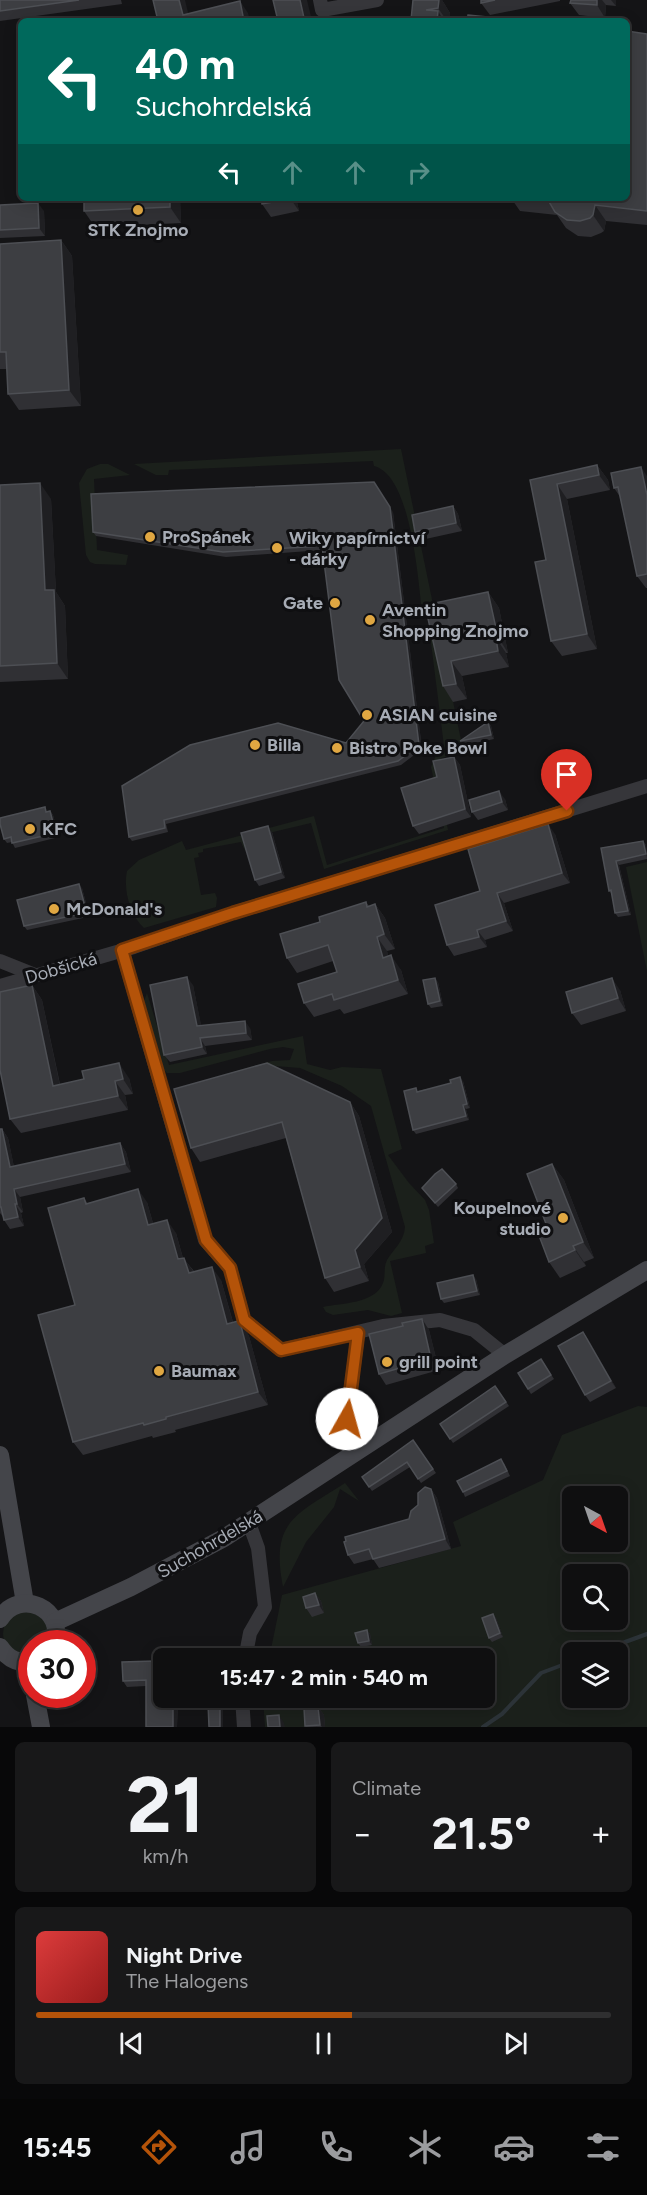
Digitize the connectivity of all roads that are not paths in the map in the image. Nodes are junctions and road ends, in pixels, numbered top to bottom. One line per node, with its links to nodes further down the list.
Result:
1 (320, 0): 2 (street)
2 (377, 0)
3 (647, 786): 4 (street, Dobšická)
4 (122, 950): 6 (street, Dobšická); 9 (street, Dobšická)
5 (0, 961): 6 (street)
6 (35, 975): 7 (street, Dobšická)
7 (0, 986)
8 (647, 1270): 10 (main road, Suchohrdelská)
9 (358, 1333): 10 (street); 11 (street)
10 (505, 1355): 11 (main road, Suchohrdelská)
11 (358, 1452): 13 (main road, Suchohrdelská)
12 (0, 1455): 14 (main road)
13 (249, 1523): 16 (main road, Suchohrdelská); 19 (street)
14 (25, 1603): 15 (main road); 16 (main road)
15 (0, 1618)
16 (55, 1622): 17 (main road)
17 (57, 1630)
18 (0, 1647): 20 (main road)
19 (247, 1648)
20 (18, 1662)
21 (37, 1708): 23 (main road)
22 (243, 1708): 24 (street)
23 (41, 1727)
24 (244, 1727)

